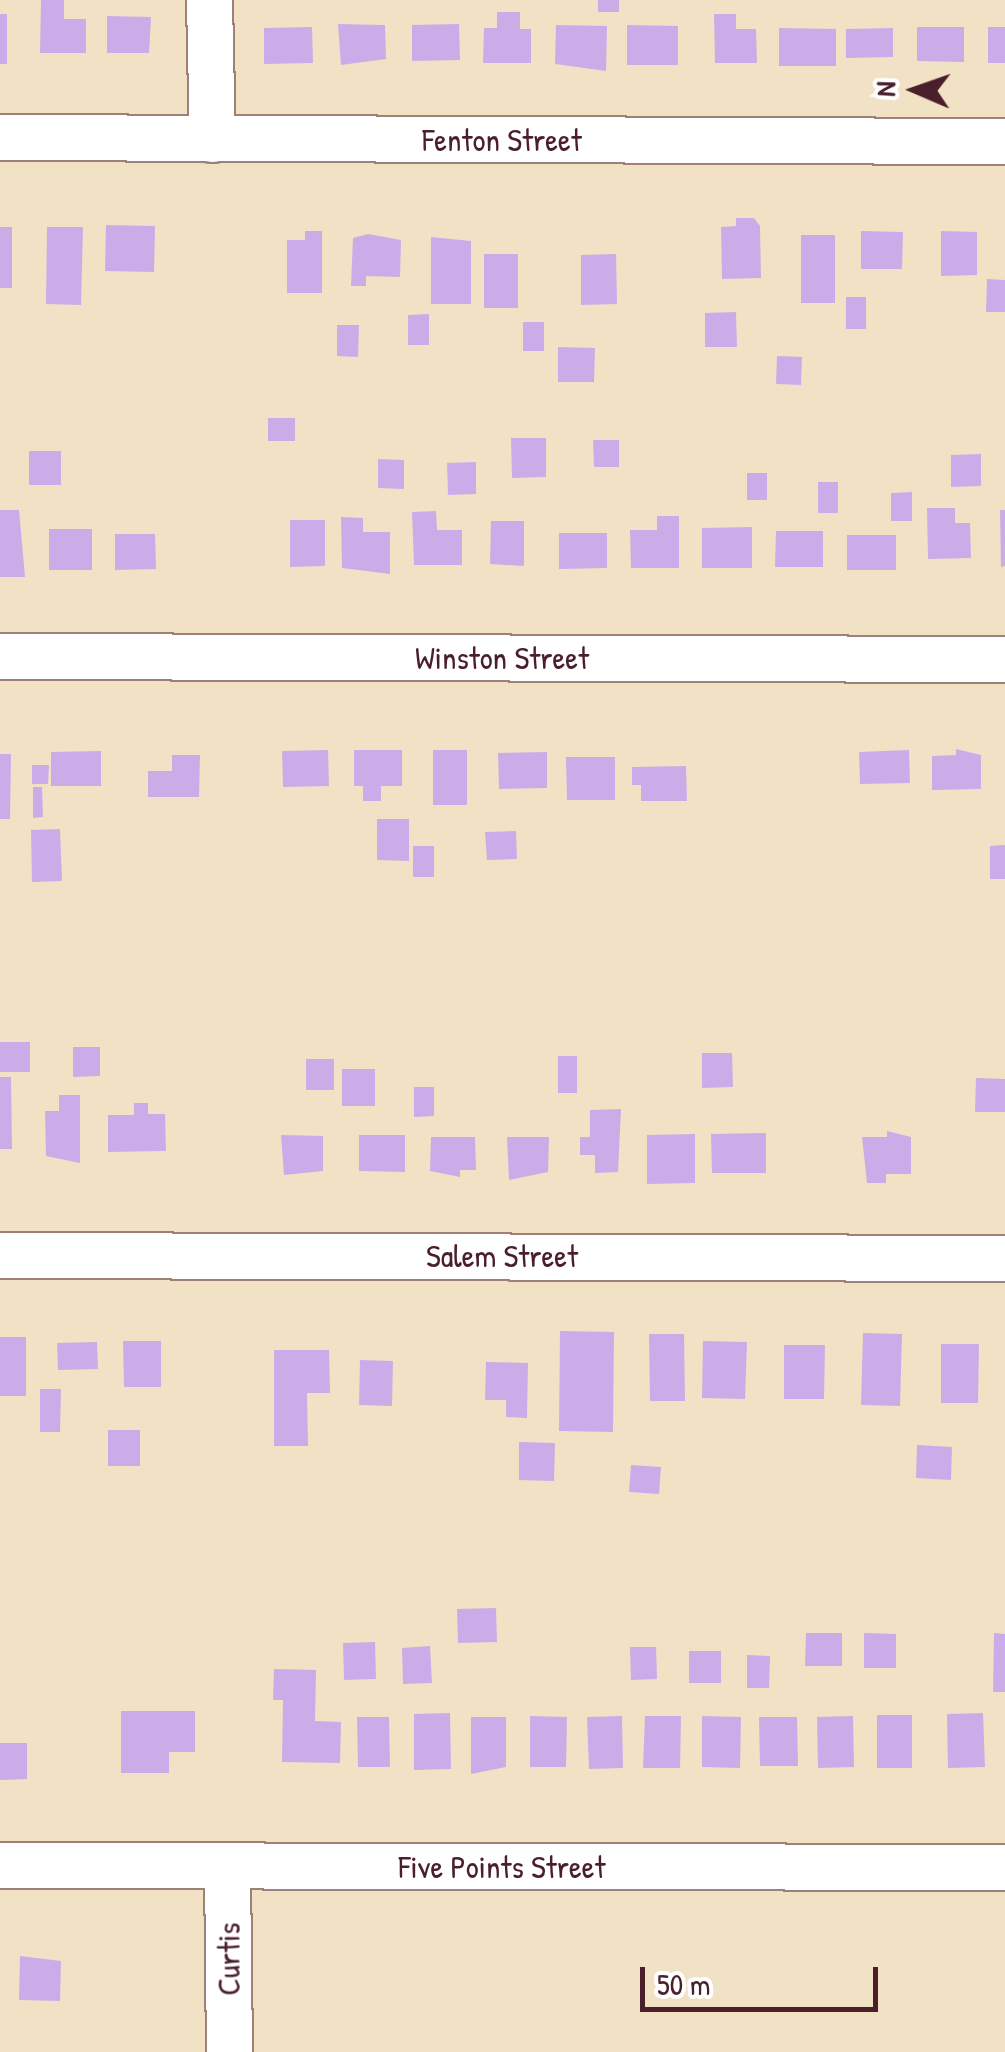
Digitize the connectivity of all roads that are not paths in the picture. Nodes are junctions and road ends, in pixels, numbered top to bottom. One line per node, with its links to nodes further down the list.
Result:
1 (208, 0): 3 (street)
2 (0, 138): 3 (street, Fenton Street)
3 (212, 139): 4 (street, Fenton Street)
4 (1005, 141)
5 (0, 656): 6 (street, Winston Street)
6 (1005, 659)
7 (0, 1254): 8 (street, Salem Street)
8 (1005, 1258)
9 (0, 1865): 10 (street, Five Points Street)
10 (227, 1866): 11 (street, Five Points Street); 12 (street, Curtis)
11 (1005, 1867)
12 (229, 2052)

